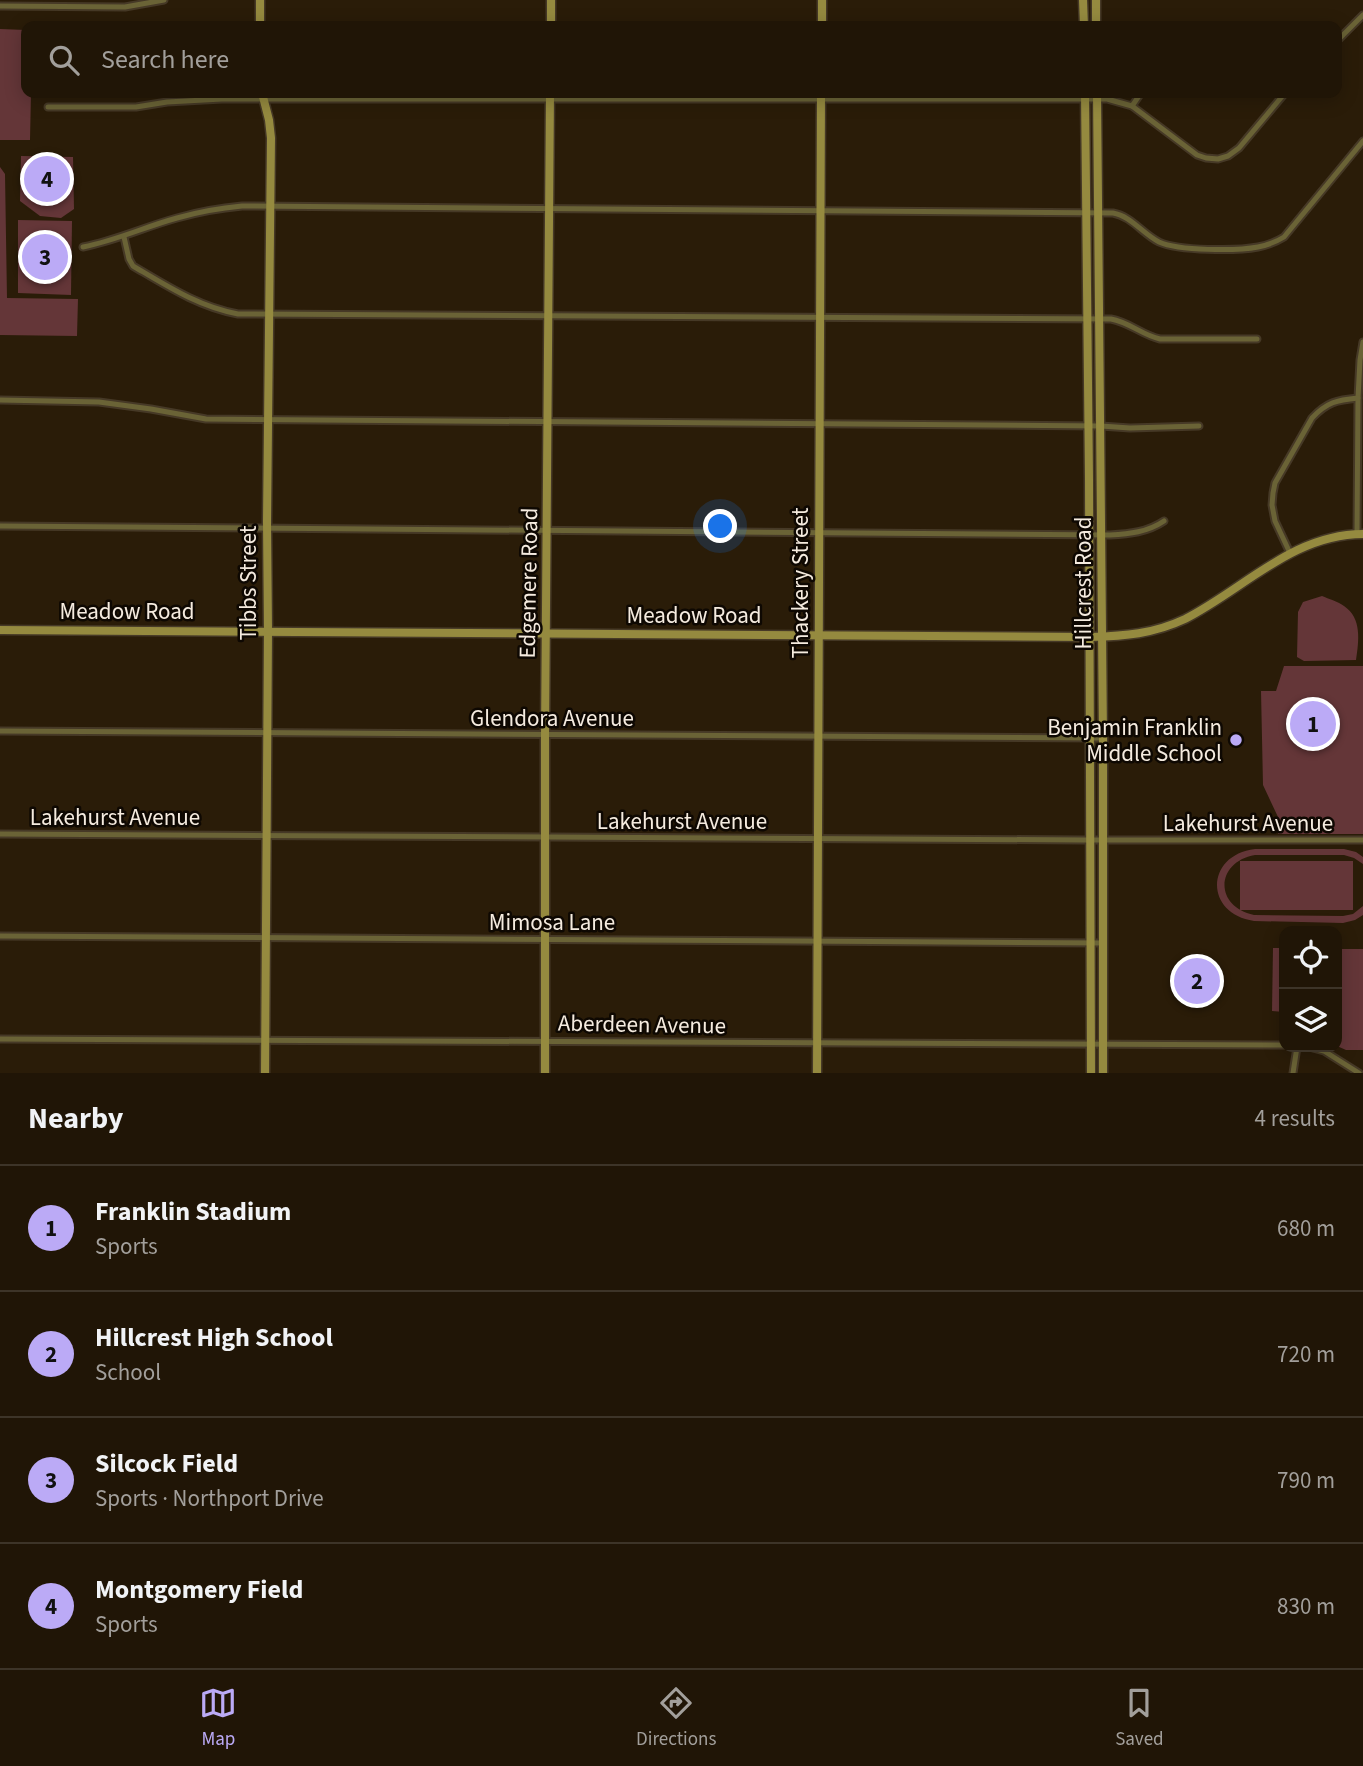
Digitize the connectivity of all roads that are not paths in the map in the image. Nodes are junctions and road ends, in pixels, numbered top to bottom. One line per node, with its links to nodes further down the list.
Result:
1 (164, 0): 7 (street)
2 (260, 0): 9 (street)
3 (551, 0): 10 (street)
4 (822, 0): 11 (street)
5 (1083, 0): 12 (street)
6 (1096, 0): 13 (street)
7 (0, 6)
8 (1363, 15): 14 (street)
9 (260, 21)
10 (551, 21)
11 (821, 21)
12 (1084, 21)
13 (1096, 21)
14 (1342, 36)
15 (229, 98): 25 (street)
16 (263, 98): 27 (street, Tibbs Street)
17 (550, 98): 28 (street, Edgemere Road)
18 (821, 98): 29 (street, Thackery Street)
19 (1085, 98): 30 (street, Hillcrest Road)
20 (1097, 98): 31 (street, Hillcrest Road)
21 (1107, 98): 24 (street)
22 (1138, 98): 24 (street)
23 (1281, 98): 24 (street)
24 (1132, 106)
25 (48, 107)
26 (1363, 141): 31 (street)
27 (270, 206): 28 (street); 32 (street); 34 (street, Tibbs Street)
28 (550, 209): 29 (street); 35 (street, Edgemere Road)
29 (821, 210): 30 (street); 36 (street, Thackery Street)
30 (1086, 213): 31 (street); 37 (street, Hillcrest Road)
31 (1098, 213): 38 (street, Hillcrest Road)
32 (124, 237): 33 (street); 34 (street)
33 (83, 247)
34 (269, 315): 35 (street); 43 (street, Tibbs Street)
35 (549, 315): 36 (street); 44 (street, Edgemere Road)
36 (820, 317): 37 (street); 45 (street, Thackery Street)
37 (1086, 319): 38 (street); 46 (street, Hillcrest Road)
38 (1100, 319): 39 (street); 47 (street, Hillcrest Road)
39 (1257, 339)
40 (1363, 342): 41 (street)
41 (1358, 398): 54 (street); 56 (street)
42 (0, 400): 43 (street)
43 (268, 419): 44 (street); 51 (street, Tibbs Street)
44 (548, 421): 45 (street); 52 (street, Edgemere Road)
45 (820, 423): 46 (street); 53 (street, Thackery Street)
46 (1088, 426): 47 (street); 55 (street, Hillcrest Road)
47 (1101, 426): 48 (street); 55 (street, Hillcrest Road)
48 (1199, 426)
49 (1164, 521): 55 (street)
50 (0, 526): 51 (street)
51 (267, 527): 52 (street); 58 (street, Tibbs Street)
52 (548, 530): 53 (street); 59 (street, Edgemere Road)
53 (820, 532): 55 (street); 60 (street, Thackery Street)
54 (1360, 534): 56 (street, Meadow Road)
55 (1095, 535): 61 (street, Hillcrest Road); 62 (street, Hillcrest Road)
56 (1290, 553): 61 (street, Meadow Road)
57 (0, 630): 58 (street, Meadow Road)
58 (268, 631): 59 (street, Meadow Road); 64 (street, Tibbs Street)
59 (547, 633): 60 (street, Meadow Road); 65 (street, Edgemere Road)
60 (819, 634): 62 (street, Meadow Road); 66 (street, Thackery Street)
61 (1102, 636): 62 (street, Meadow Road); 68 (street, Hillcrest Road)
62 (1090, 637): 67 (street, Hillcrest Road)
63 (0, 732): 64 (street, Glendora Avenue)
64 (268, 734): 65 (street, Glendora Avenue); 70 (street, Tibbs Street)
65 (545, 735): 66 (street, Glendora Avenue); 71 (street, Edgemere Road)
66 (818, 737): 67 (street, Glendora Avenue); 72 (street, Thackery Street)
67 (1090, 738): 68 (street, Glendora Avenue); 73 (street, Hillcrest Road)
68 (1103, 738): 74 (street, Hillcrest Road)
69 (0, 834): 70 (street, Lakehurst Avenue)
70 (267, 836): 71 (street, Lakehurst Avenue); 77 (street, Tibbs Street)
71 (546, 837): 72 (street, Lakehurst Avenue); 78 (street, Edgemere Road)
72 (818, 839): 73 (street, Lakehurst Avenue); 79 (street, Thackery Street)
73 (1091, 840): 74 (street, Lakehurst Avenue); 80 (street, Hillcrest Road)
74 (1103, 840): 75 (street, Lakehurst Avenue); 81 (street, Hillcrest Road)
75 (1363, 840)
76 (0, 936): 77 (street, Mimosa Lane)
77 (265, 938): 78 (street, Mimosa Lane); 83 (street, Tibbs Street)
78 (545, 939): 79 (street, Mimosa Lane); 84 (street, Edgemere Road)
79 (817, 941): 80 (street, Mimosa Lane); 85 (street, Thackery Street)
80 (1090, 943): 81 (street, Mimosa Lane); 86 (street, Hillcrest Road)
81 (1103, 943): 87 (street, Hillcrest Road)
82 (0, 1039): 83 (street, Aberdeen Avenue)
83 (266, 1041): 84 (street, Aberdeen Avenue); 91 (street, Tibbs Street)
84 (545, 1041): 85 (street, Aberdeen Avenue); 92 (street, Edgemere Road)
85 (817, 1044): 86 (street, Aberdeen Avenue); 93 (street, Thackery Street)
86 (1091, 1044): 87 (street, Aberdeen Avenue); 94 (street, Hillcrest Road)
87 (1103, 1044): 88 (street, Aberdeen Avenue); 95 (street, Hillcrest Road)
88 (1279, 1045)
89 (1296, 1052): 96 (street)
90 (1326, 1052): 97 (street)
91 (265, 1073)
92 (545, 1073)
93 (817, 1073)
94 (1091, 1073)
95 (1103, 1073)
96 (1293, 1073)
97 (1359, 1073)

